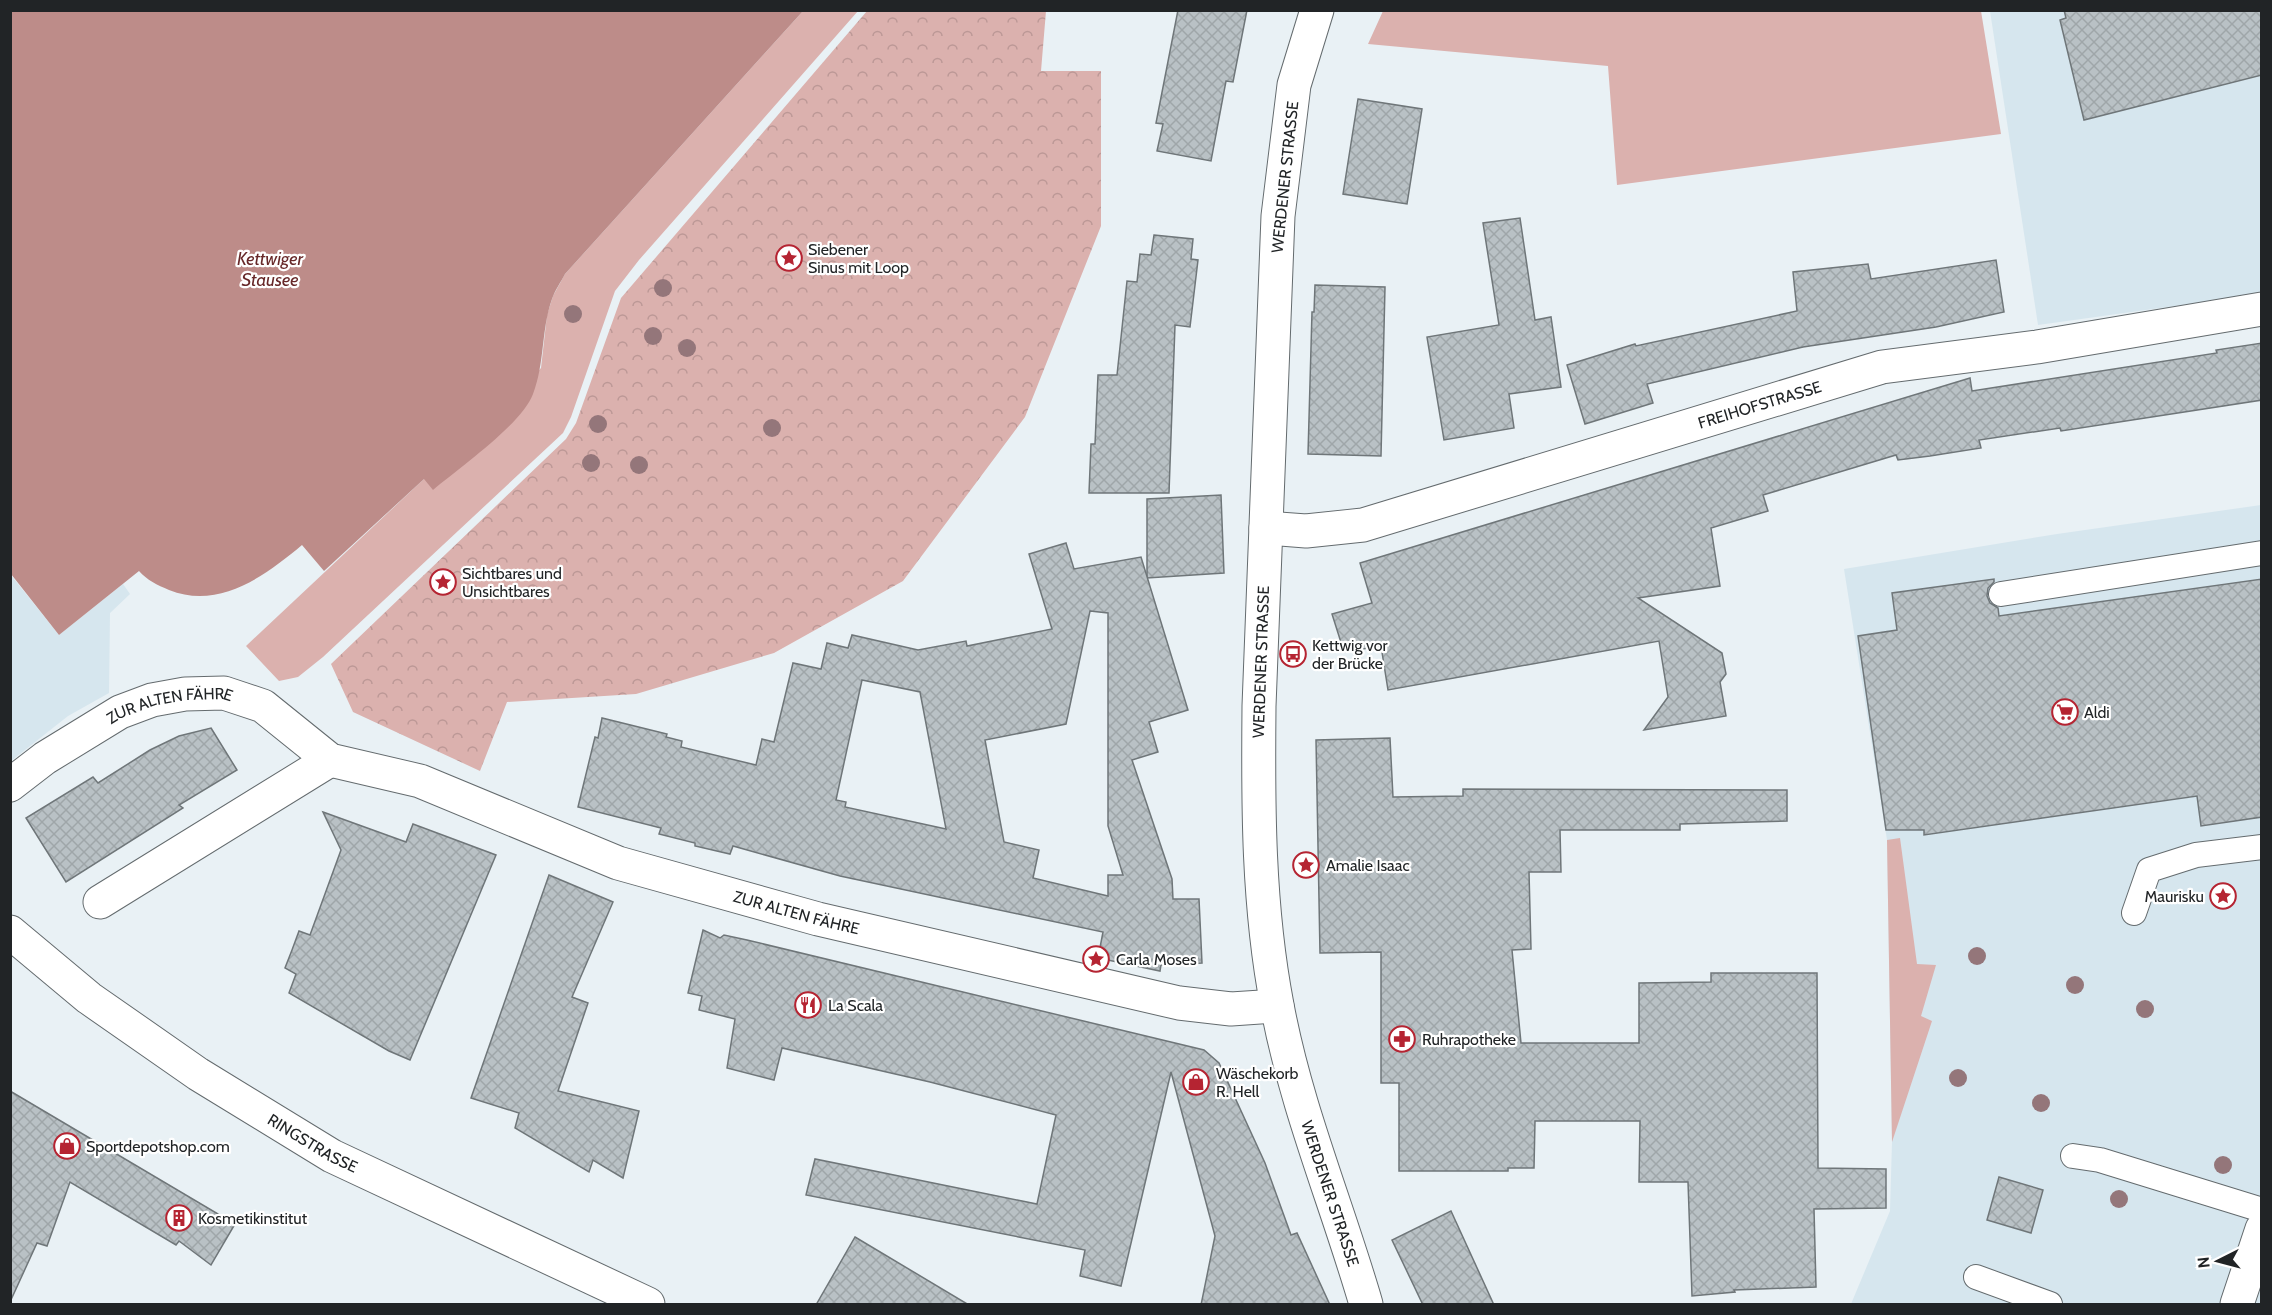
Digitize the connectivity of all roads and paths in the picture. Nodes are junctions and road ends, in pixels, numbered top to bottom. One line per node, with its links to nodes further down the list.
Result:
1 (1317, 10): 3 (street, WERDENER STRASSE)
2 (2262, 309): 3 (street, FREIHOFSTRASSE)
3 (1266, 528): 12 (street, WERDENER STRASSE)
4 (2262, 553): 5 (lane)
5 (2001, 594)
6 (330, 760): 7 (street, ZUR ALTEN FÄHRE); 9 (street); 12 (street, ZUR ALTEN FÄHRE)
7 (10, 785)
8 (2262, 847): 10 (lane)
9 (100, 902)
10 (2134, 913)
11 (10, 932): 18 (street, RINGSTRASSE)
12 (1277, 1006): 19 (street, WERDENER STRASSE)
13 (2073, 1156): 14 (lane)
14 (2262, 1210)
15 (2262, 1229): 20 (street)
16 (1976, 1277): 17 (lane)
17 (2050, 1304)
18 (648, 1305)
19 (1366, 1305)
20 (2237, 1305)

